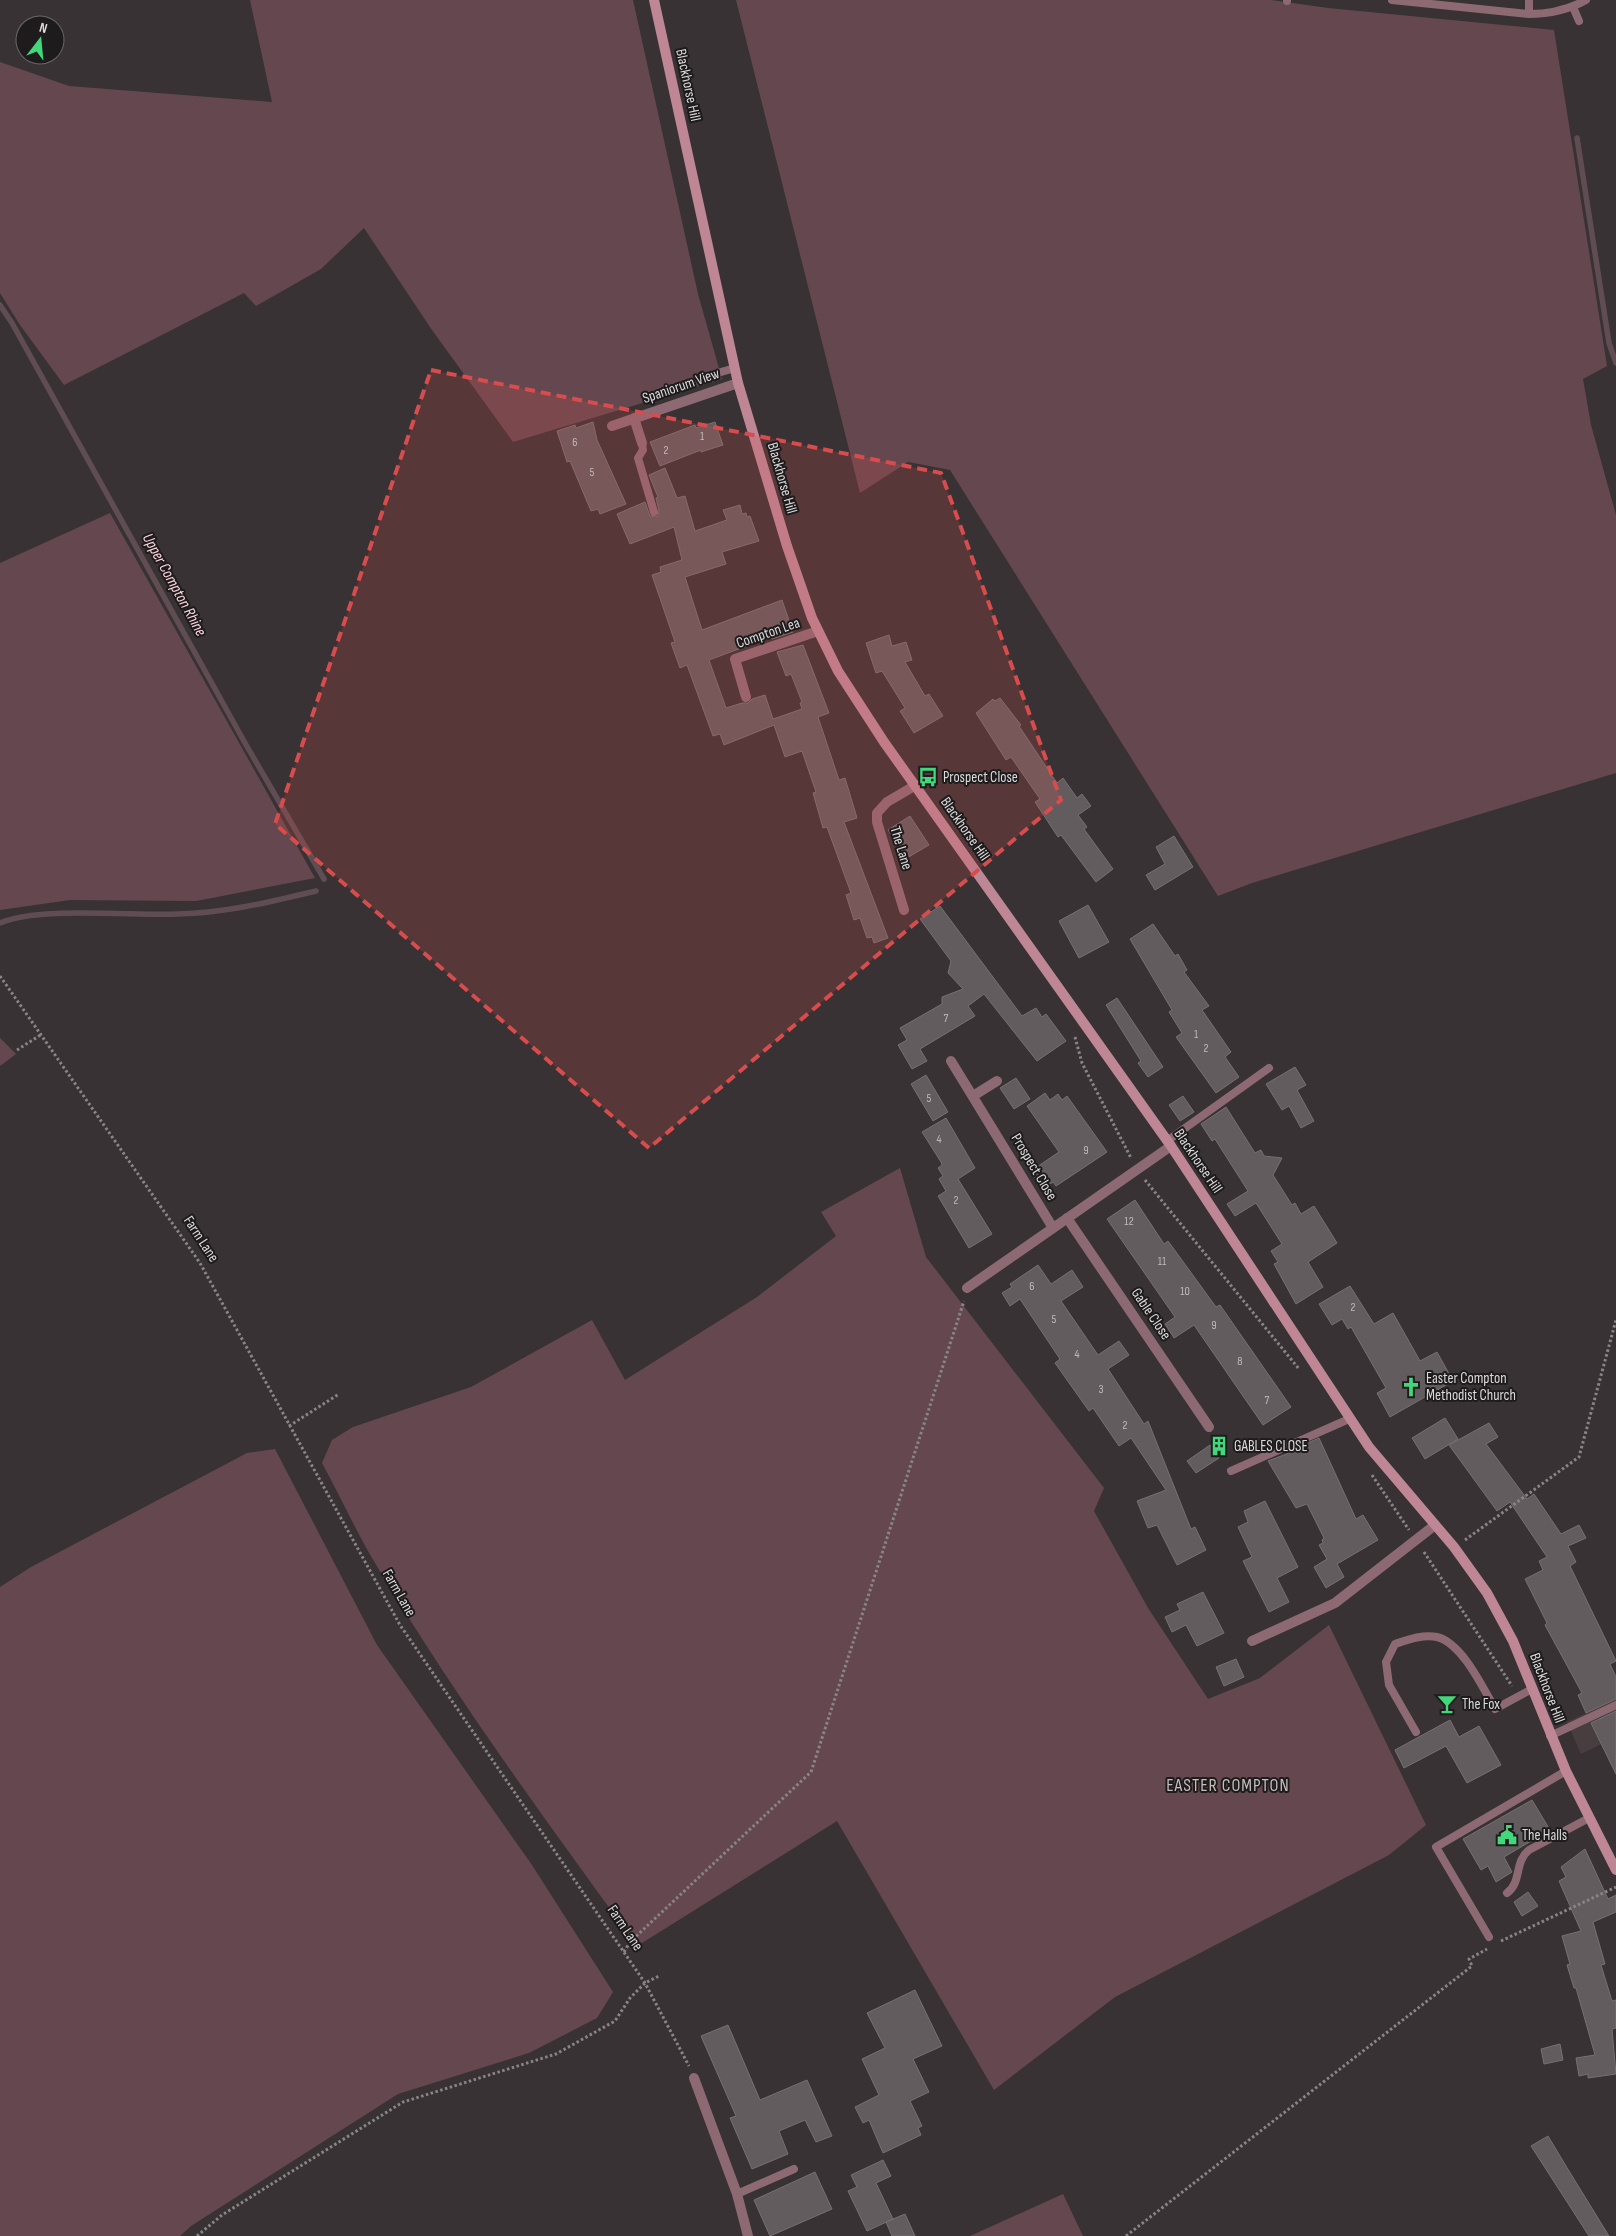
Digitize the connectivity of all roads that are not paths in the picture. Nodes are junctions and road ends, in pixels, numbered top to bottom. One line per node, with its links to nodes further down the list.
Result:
1 (654, 0): 8 (main road, Blackhorse Hill)
2 (1392, 0): 6 (lane)
3 (1528, 0): 6 (lane)
4 (1586, 0): 5 (lane)
5 (1574, 7): 6 (lane); 7 (lane)
6 (1529, 14)
7 (1579, 21)
8 (735, 368): 9 (lane); 10 (main road, Blackhorse Hill)
9 (707, 376)
10 (738, 383): 11 (street, Spaniorum View); 15 (main road, Blackhorse Hill)
11 (634, 418): 12 (street, Spaniorum View); 13 (street, Spaniorum View)
12 (612, 426)
13 (642, 443): 14 (lane)
14 (654, 512)
15 (818, 631): 16 (street, Compton Lea); 17 (main road, Blackhorse Hill)
16 (746, 697)
17 (916, 785): 18 (street, The Lane); 23 (main road, Blackhorse Hill)
18 (904, 910)
19 (951, 1061): 22 (street, Prospect Close)
20 (1269, 1068): 23 (lane)
21 (996, 1081): 22 (street)
22 (973, 1096): 25 (street, Prospect Close)
23 (1169, 1143): 24 (street); 27 (main road, Blackhorse Hill)
24 (1067, 1218): 25 (street); 28 (street, Gable Close)
25 (1053, 1228): 26 (street)
26 (967, 1288)
27 (1349, 1419): 29 (lane); 30 (main road, Blackhorse Hill)
28 (1209, 1426)
29 (1231, 1471)
30 (1435, 1525): 31 (street); 32 (main road, Blackhorse Hill)
31 (1252, 1642)
32 (1532, 1689): 34 (lane); 35 (main road, Blackhorse Hill)
33 (1616, 1705): 35 (lane)
34 (1416, 1732)
35 (1550, 1736): 36 (main road, Blackhorse Hill)
36 (1566, 1771): 37 (main road, Blackhorse Hill); 40 (lane)
37 (1589, 1818): 38 (main road, Blackhorse Hill); 39 (lane)
38 (1616, 1870)
39 (1507, 1893)
40 (1489, 1937)
41 (694, 2078): 43 (street)
42 (794, 2169): 43 (lane)
43 (737, 2194): 44 (street)
44 (748, 2236)

